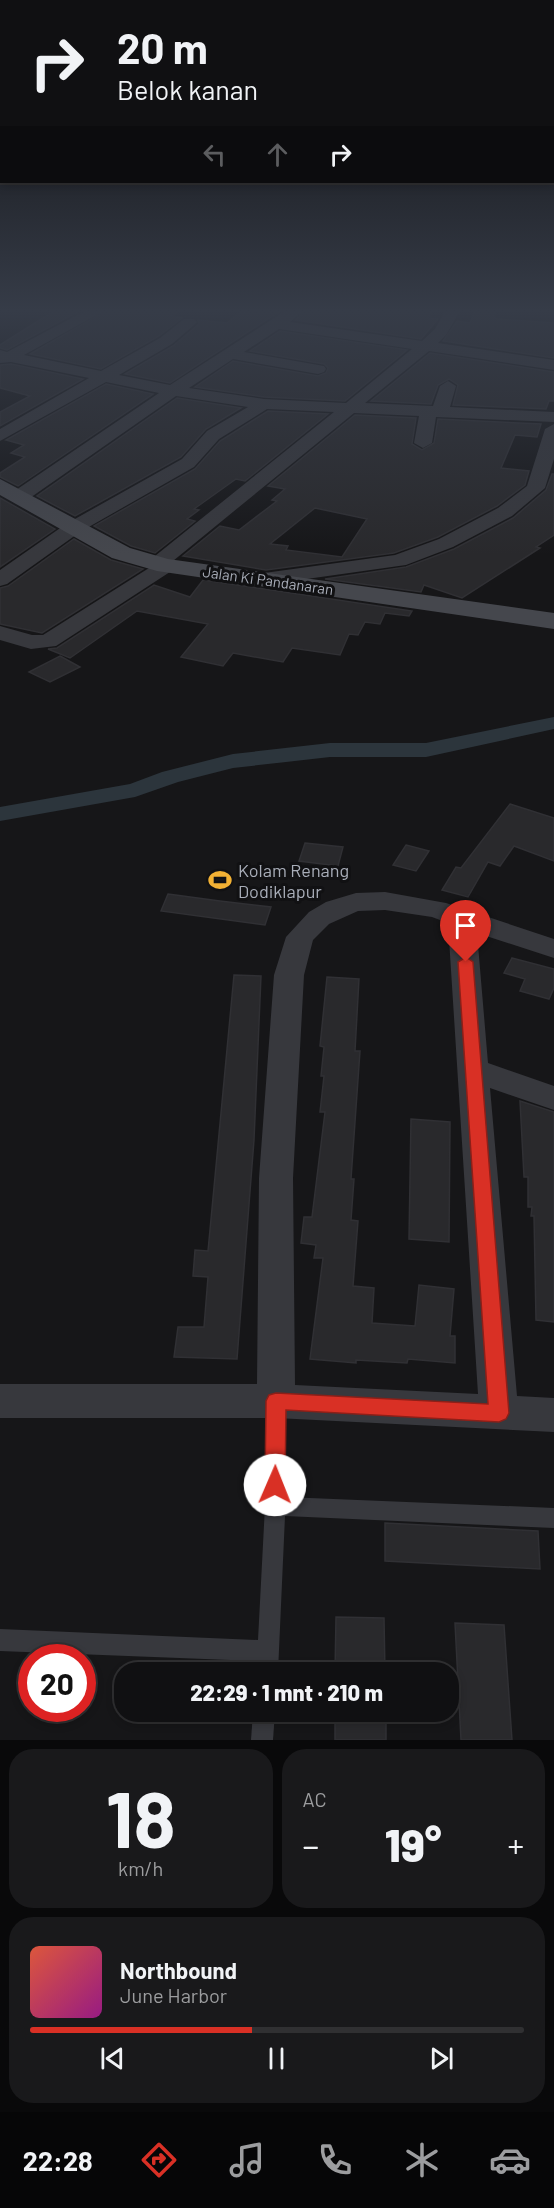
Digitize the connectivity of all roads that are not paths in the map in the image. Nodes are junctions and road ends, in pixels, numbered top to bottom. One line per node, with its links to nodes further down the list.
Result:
1 (77, 392): 11 (street)
2 (171, 392): 13 (street)
3 (181, 392): 6 (street)
4 (370, 392): 7 (street)
5 (444, 392): 8 (street)
6 (264, 404): 7 (street); 14 (street)
7 (350, 409): 8 (street); 15 (street)
8 (434, 412): 9 (street); 12 (street)
9 (554, 417)
10 (554, 429): 16 (street)
11 (0, 436)
12 (423, 443)
13 (10, 491): 14 (main road, Jalan Ki Pandanaran)
14 (73, 528): 15 (main road, Jalan Ki Pandanaran); 17 (street)
15 (161, 565): 16 (main road, Jalan Ki Pandanaran); 19 (street)
16 (264, 579): 18 (main road, Jalan Ki Pandanaran)
17 (0, 580)
18 (554, 621)
19 (0, 633)
20 (462, 919): 21 (street); 22 (street); 25 (street)
21 (554, 949)
22 (474, 1070): 23 (street); 26 (street)
23 (554, 1098)
24 (0, 1401): 25 (street)
25 (276, 1401): 26 (street); 28 (lane)
26 (499, 1413): 27 (street)
27 (554, 1414)
28 (275, 1506): 29 (lane); 31 (lane)
29 (554, 1518)
30 (0, 1640): 31 (lane)
31 (268, 1662)
32 (263, 1722): 33 (lane)
33 (262, 1740)

